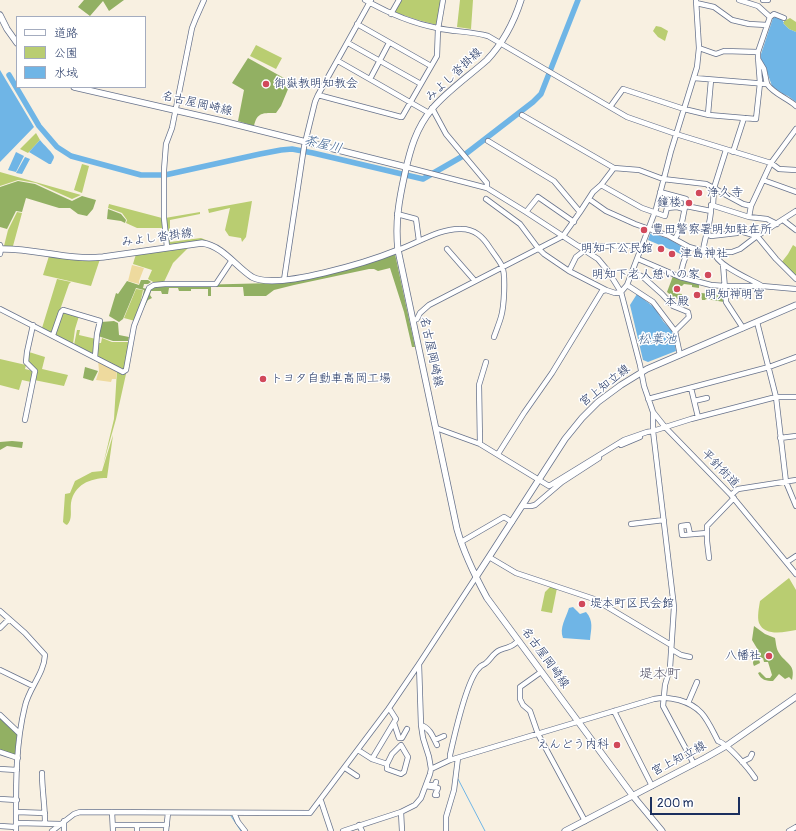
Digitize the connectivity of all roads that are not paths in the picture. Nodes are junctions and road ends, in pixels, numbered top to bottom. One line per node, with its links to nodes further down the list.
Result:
1 (204, 0): 41 (street)
2 (399, 0): 13 (street)
3 (443, 0): 19 (street)
4 (521, 0): 23 (main road, みよし沓掛線)
5 (739, 0): 11 (street)
6 (758, 0): 11 (street); 12 (street)
7 (763, 0): 8 (street)
8 (768, 0)
9 (368, 1): 13 (street); 17 (street)
10 (696, 1): 18 (street); 24 (street)
11 (751, 4): 12 (street)
12 (759, 7): 15 (street)
13 (391, 14): 19 (street)
14 (0, 15): 20 (main road)
15 (770, 17): 16 (street); 18 (street)
16 (784, 18)
17 (357, 24): 21 (street); 22 (street)
18 (767, 25): 25 (street)
19 (438, 28): 23 (street); 28 (street)
20 (16, 42)
21 (348, 43): 26 (street); 27 (street)
22 (389, 43): 27 (street); 28 (street)
23 (501, 43): 39 (street); 42 (main road, みよし沓掛線)
24 (700, 48): 25 (street); 29 (street)
25 (758, 55): 32 (street); 34 (street)
26 (338, 61): 30 (street); 36 (street)
27 (379, 61): 30 (street); 33 (street)
28 (431, 66): 33 (street)
29 (694, 78): 31 (street); 40 (street)
30 (370, 79): 37 (street)
31 (711, 80): 32 (street); 43 (street)
32 (760, 83): 34 (street); 45 (street)
33 (421, 84): 37 (street)
34 (767, 84): 38 (street)
35 (78, 88): 41 (main road, 名古屋岡崎線)
36 (318, 95): 37 (street); 50 (street)
37 (411, 102): 42 (street)
38 (796, 106)
39 (610, 107): 40 (street); 47 (street)
40 (684, 109): 43 (street); 47 (street)
41 (176, 111): 50 (main road, 名古屋岡崎線); 88 (street)
42 (431, 111): 55 (main road, みよし沓掛線); 60 (street)
43 (708, 114): 45 (street)
44 (522, 115): 54 (street)
45 (744, 118): 52 (street)
46 (796, 129): 48 (street)
47 (676, 134): 51 (street); 57 (street)
48 (794, 137): 53 (street)
49 (488, 141): 72 (street)
50 (305, 144): 55 (main road, 名古屋岡崎線); 105 (street)
51 (726, 150): 52 (street); 61 (street)
52 (733, 152): 53 (street)
53 (771, 163): 56 (street); 58 (street)
54 (614, 168): 57 (street); 59 (street)
55 (405, 169): 60 (street); 74 (main road, 名古屋岡崎線)
56 (796, 170)
57 (663, 179): 61 (street); 62 (street)
58 (763, 180): 63 (street); 67 (street)
59 (601, 185): 65 (street); 73 (street)
60 (487, 188): 71 (street, 平針街道)
61 (714, 188): 66 (street); 67 (street)
62 (660, 192): 68 (street); 73 (street)
63 (796, 192)
64 (486, 199): 90 (street)
65 (589, 199): 72 (street); 79 (street)
66 (713, 205): 69 (street); 75 (street)
67 (751, 206): 75 (street)
68 (685, 207): 69 (street); 73 (street); 84 (street)
69 (712, 211): 81 (street)
70 (796, 211): 76 (street)
71 (526, 212): 77 (street); 82 (street, 平針街道)
72 (580, 212): 77 (street)
73 (655, 213): 79 (street)
74 (397, 214): 85 (street); 93 (main road, 名古屋岡崎線)
75 (749, 217): 78 (street)
76 (783, 220): 78 (street); 80 (street)
77 (574, 222): 82 (street)
78 (777, 224): 83 (street)
79 (649, 228): 84 (street); 87 (street)
80 (796, 230)
81 (706, 234): 83 (street); 95 (street)
82 (563, 236): 86 (street, 平針街道); 90 (street)
83 (757, 236): 96 (street); 104 (street)
84 (674, 239): 89 (street)
85 (419, 241): 93 (street); 100 (street)
86 (579, 246): 87 (street); 94 (street, 平針街道)
87 (643, 246): 97 (street)
88 (168, 247): 91 (main road, みよし沓掛線); 98 (main road, みよし沓掛線)
89 (689, 247): 95 (street); 103 (street)
90 (538, 248): 100 (street); 101 (street)
91 (0, 249)
92 (447, 249): 106 (street)
93 (398, 250): 105 (main road, みよし沓掛線); 115 (main road, 名古屋岡崎線)
94 (585, 250): 101 (street); 112 (street, 平針街道)
95 (702, 251): 96 (street)
96 (714, 252): 99 (street)
97 (638, 259): 102 (street); 103 (street)
98 (232, 260): 105 (main road, みよし沓掛線); 123 (street)
99 (723, 264): 108 (street); 109 (street)
100 (502, 267): 106 (street); 121 (street)
101 (569, 271): 111 (street)
102 (633, 272): 107 (street); 119 (street)
103 (680, 277): 108 (street)
104 (796, 279)
105 (284, 280)
106 (476, 280): 115 (street)
107 (628, 285): 112 (street); 119 (street)
108 (725, 286): 109 (street); 118 (street)
109 (762, 286): 110 (street)
110 (796, 289)
111 (606, 290): 112 (street); 143 (street)
112 (621, 292): 127 (street, 平針街道)
113 (796, 305): 116 (main road, 宮上知立線)
114 (0, 308): 117 (street)
115 (414, 320): 138 (main road, 名古屋岡崎線)
116 (757, 322): 118 (main road, 宮上知立線); 126 (street)
117 (33, 325): 120 (street); 136 (street)
118 (743, 328): 122 (main road, 宮上知立線)
119 (675, 331): 122 (street)
120 (53, 335): 123 (street); 123 (street)
121 (494, 337)
122 (680, 354): 127 (main road, 宮上知立線)
123 (95, 357)
124 (796, 357): 126 (street)
125 (486, 362): 142 (street)
126 (769, 367): 128 (street); 129 (street)
127 (642, 372): 132 (street, 平針街道); 144 (main road, 宮上知立線)
128 (691, 388): 132 (street); 133 (street)
129 (776, 397): 130 (street); 135 (street); 141 (street)
130 (796, 397)
131 (707, 398): 133 (street)
132 (648, 399): 134 (street, 平針街道)
133 (694, 401): 135 (street)
134 (653, 412): 137 (street, 平針街道); 139 (street)
135 (698, 417): 137 (street)
136 (25, 420)
137 (665, 427): 139 (street); 147 (street, 平針街道)
138 (436, 428): 142 (street); 155 (main road, 名古屋岡崎線)
139 (653, 431): 144 (street); 148 (street); 150 (street)
140 (796, 436): 141 (street)
141 (780, 438): 146 (street)
142 (480, 444): 143 (street)
143 (498, 454): 144 (street)
144 (538, 480): 148 (main road, 宮上知立線)
145 (796, 480): 146 (street)
146 (786, 482): 147 (street); 149 (street)
147 (732, 496): 153 (street); 159 (street, 平針街道)
148 (522, 506): 151 (main road, 宮上知立線)
149 (796, 506)
150 (664, 520): 152 (street); 166 (street)
151 (512, 522): 155 (street); 157 (main road, 宮上知立線)
152 (631, 524)
153 (707, 533): 154 (street); 158 (street)
154 (690, 534)
155 (461, 542): 161 (main road, 名古屋岡崎線)
156 (796, 556): 159 (street)
157 (489, 557): 161 (main road, 宮上知立線); 166 (street)
158 (709, 558)
159 (788, 562): 160 (street, 平針街道)
160 (796, 574)
161 (476, 577): 165 (main road, 名古屋岡崎線); 168 (street)
162 (0, 610): 163 (street)
163 (9, 619): 164 (street); 172 (street)
164 (0, 628)
165 (518, 641): 170 (main road, 名古屋岡崎線); 193 (street)
166 (671, 647): 167 (street); 173 (street)
167 (690, 657)
168 (419, 664): 176 (street); 181 (street)
169 (0, 670): 172 (street)
170 (541, 672): 180 (main road, 名古屋岡崎線); 184 (street)
171 (697, 682): 175 (street)
172 (32, 686): 183 (street)
173 (664, 697): 175 (street); 177 (street); 196 (street)
174 (796, 697): 186 (main road, 宮上知立線)
175 (688, 703): 186 (street)
176 (389, 708): 179 (street); 187 (street)
177 (614, 711): 180 (street); 206 (street)
178 (0, 715): 183 (street)
179 (394, 722): 182 (street); 192 (street)
180 (578, 722): 184 (street); 208 (main road, 名古屋岡崎線)
181 (421, 725): 185 (street); 199 (street)
182 (407, 729)
183 (19, 733): 190 (street)
184 (538, 734): 191 (street); 218 (street)
185 (444, 736)
186 (726, 746): 194 (street); 196 (main road, 宮上知立線)
187 (358, 750): 192 (street); 197 (street)
188 (0, 752): 190 (street)
189 (752, 754): 194 (street)
190 (18, 758): 200 (street)
191 (458, 758): 193 (street); 239 (street)
192 (372, 759): 195 (street)
193 (450, 760): 199 (street)
194 (742, 762): 203 (street)
195 (387, 764): 195 (street)
196 (694, 764): 206 (main road, 宮上知立線)
197 (345, 768): 202 (street); 211 (street)
198 (0, 769): 200 (street)
199 (431, 769): 205 (street)
200 (17, 770): 210 (street)
201 (42, 773): 213 (street)
202 (357, 776)
203 (755, 778)
204 (436, 782): 205 (street)
205 (426, 785): 207 (street); 215 (street)
206 (652, 786): 208 (main road, 宮上知立線)
207 (437, 795)
208 (633, 796): 218 (main road, 宮上知立線); 219 (main road, 名古屋岡崎線)
209 (0, 799): 210 (street)
210 (17, 800): 212 (street)
211 (321, 801): 217 (street); 235 (street)
212 (17, 812): 213 (street); 227 (street)
213 (45, 812): 220 (street)
214 (112, 812): 216 (street); 221 (street); 222 (street)
215 (401, 812): 226 (street); 238 (street)
216 (168, 813): 217 (street); 224 (street)
217 (234, 813): 234 (street)
218 (585, 821): 240 (main road, 宮上知立線)
219 (653, 821): 241 (main road, 名古屋岡崎線); 242 (main road, 名古屋岡崎線)
220 (45, 823): 221 (street); 227 (street)
221 (63, 823): 229 (street); 230 (street)
222 (113, 825): 223 (street); 231 (street)
223 (137, 825): 224 (street); 232 (street)
224 (167, 825): 233 (street)
225 (0, 826): 227 (street)
226 (359, 826): 236 (street); 237 (street)
227 (16, 827)
228 (796, 827): 243 (street)
229 (52, 831)
230 (64, 831)
231 (113, 831)
232 (137, 831)
233 (166, 831)
234 (245, 831)
235 (331, 831)
236 (343, 831)
237 (362, 831)
238 (402, 831)
239 (446, 831)
240 (565, 831)
241 (658, 831)
242 (662, 831)
243 (789, 831)

